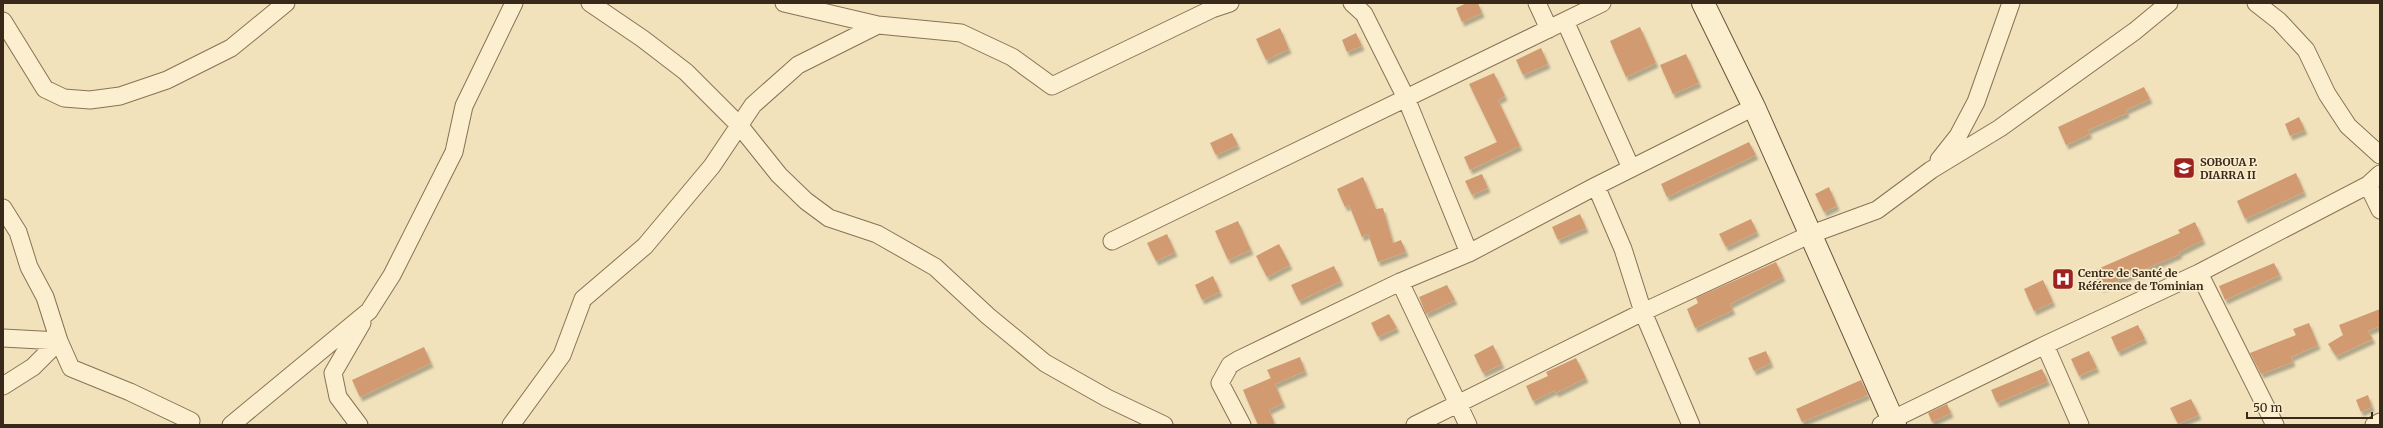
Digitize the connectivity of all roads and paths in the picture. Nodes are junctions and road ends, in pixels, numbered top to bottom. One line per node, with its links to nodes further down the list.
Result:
1 (279, 3): 16 (street)
2 (286, 3): 16 (street)
3 (514, 3): 37 (street)
4 (590, 3): 24 (street)
5 (784, 3): 20 (street)
6 (1230, 3): 15 (street)
7 (1352, 3): 22 (street)
8 (1537, 3): 21 (street)
9 (1602, 3): 18 (street)
10 (1703, 3): 23 (street)
11 (2011, 3): 27 (street)
12 (2169, 3): 27 (street)
13 (2256, 3): 19 (street)
14 (2276, 3): 19 (street)
15 (1210, 6): 20 (street)
16 (266, 17): 17 (street)
17 (3, 21)
18 (1565, 21): 21 (street); 26 (street)
19 (2279, 21): 25 (street)
20 (878, 25): 24 (street)
21 (1549, 29): 22 (street)
22 (1406, 98): 33 (street); 34 (street)
23 (1754, 106): 26 (street); 32 (street)
24 (739, 125): 49 (street); 50 (street)
25 (2380, 155)
26 (1631, 168): 29 (street)
27 (1931, 170): 32 (street)
28 (2374, 179): 31 (street); 35 (street)
29 (1596, 186): 34 (street); 38 (street)
30 (3, 208): 40 (street)
31 (2380, 210)
32 (1810, 235): 38 (street); 45 (street)
33 (1112, 241)
34 (1469, 253): 36 (street)
35 (2199, 273): 41 (street); 56 (street)
36 (1400, 282): 43 (street); 51 (street)
37 (368, 311): 47 (street); 48 (street)
38 (1643, 312): 43 (street); 54 (street)
39 (3, 338): 40 (street)
40 (59, 341): 42 (street); 46 (street)
41 (2045, 345): 45 (street); 55 (street)
42 (3, 386)
43 (1458, 404): 52 (street); 53 (street)
44 (2380, 422): 57 (street)
45 (1889, 423)
46 (189, 424)
47 (231, 425)
48 (359, 425)
49 (511, 425)
50 (1164, 425)
51 (1242, 425)
52 (1415, 425)
53 (1468, 425)
54 (1690, 425)
55 (2080, 425)
56 (2275, 425)
57 (2374, 425)

